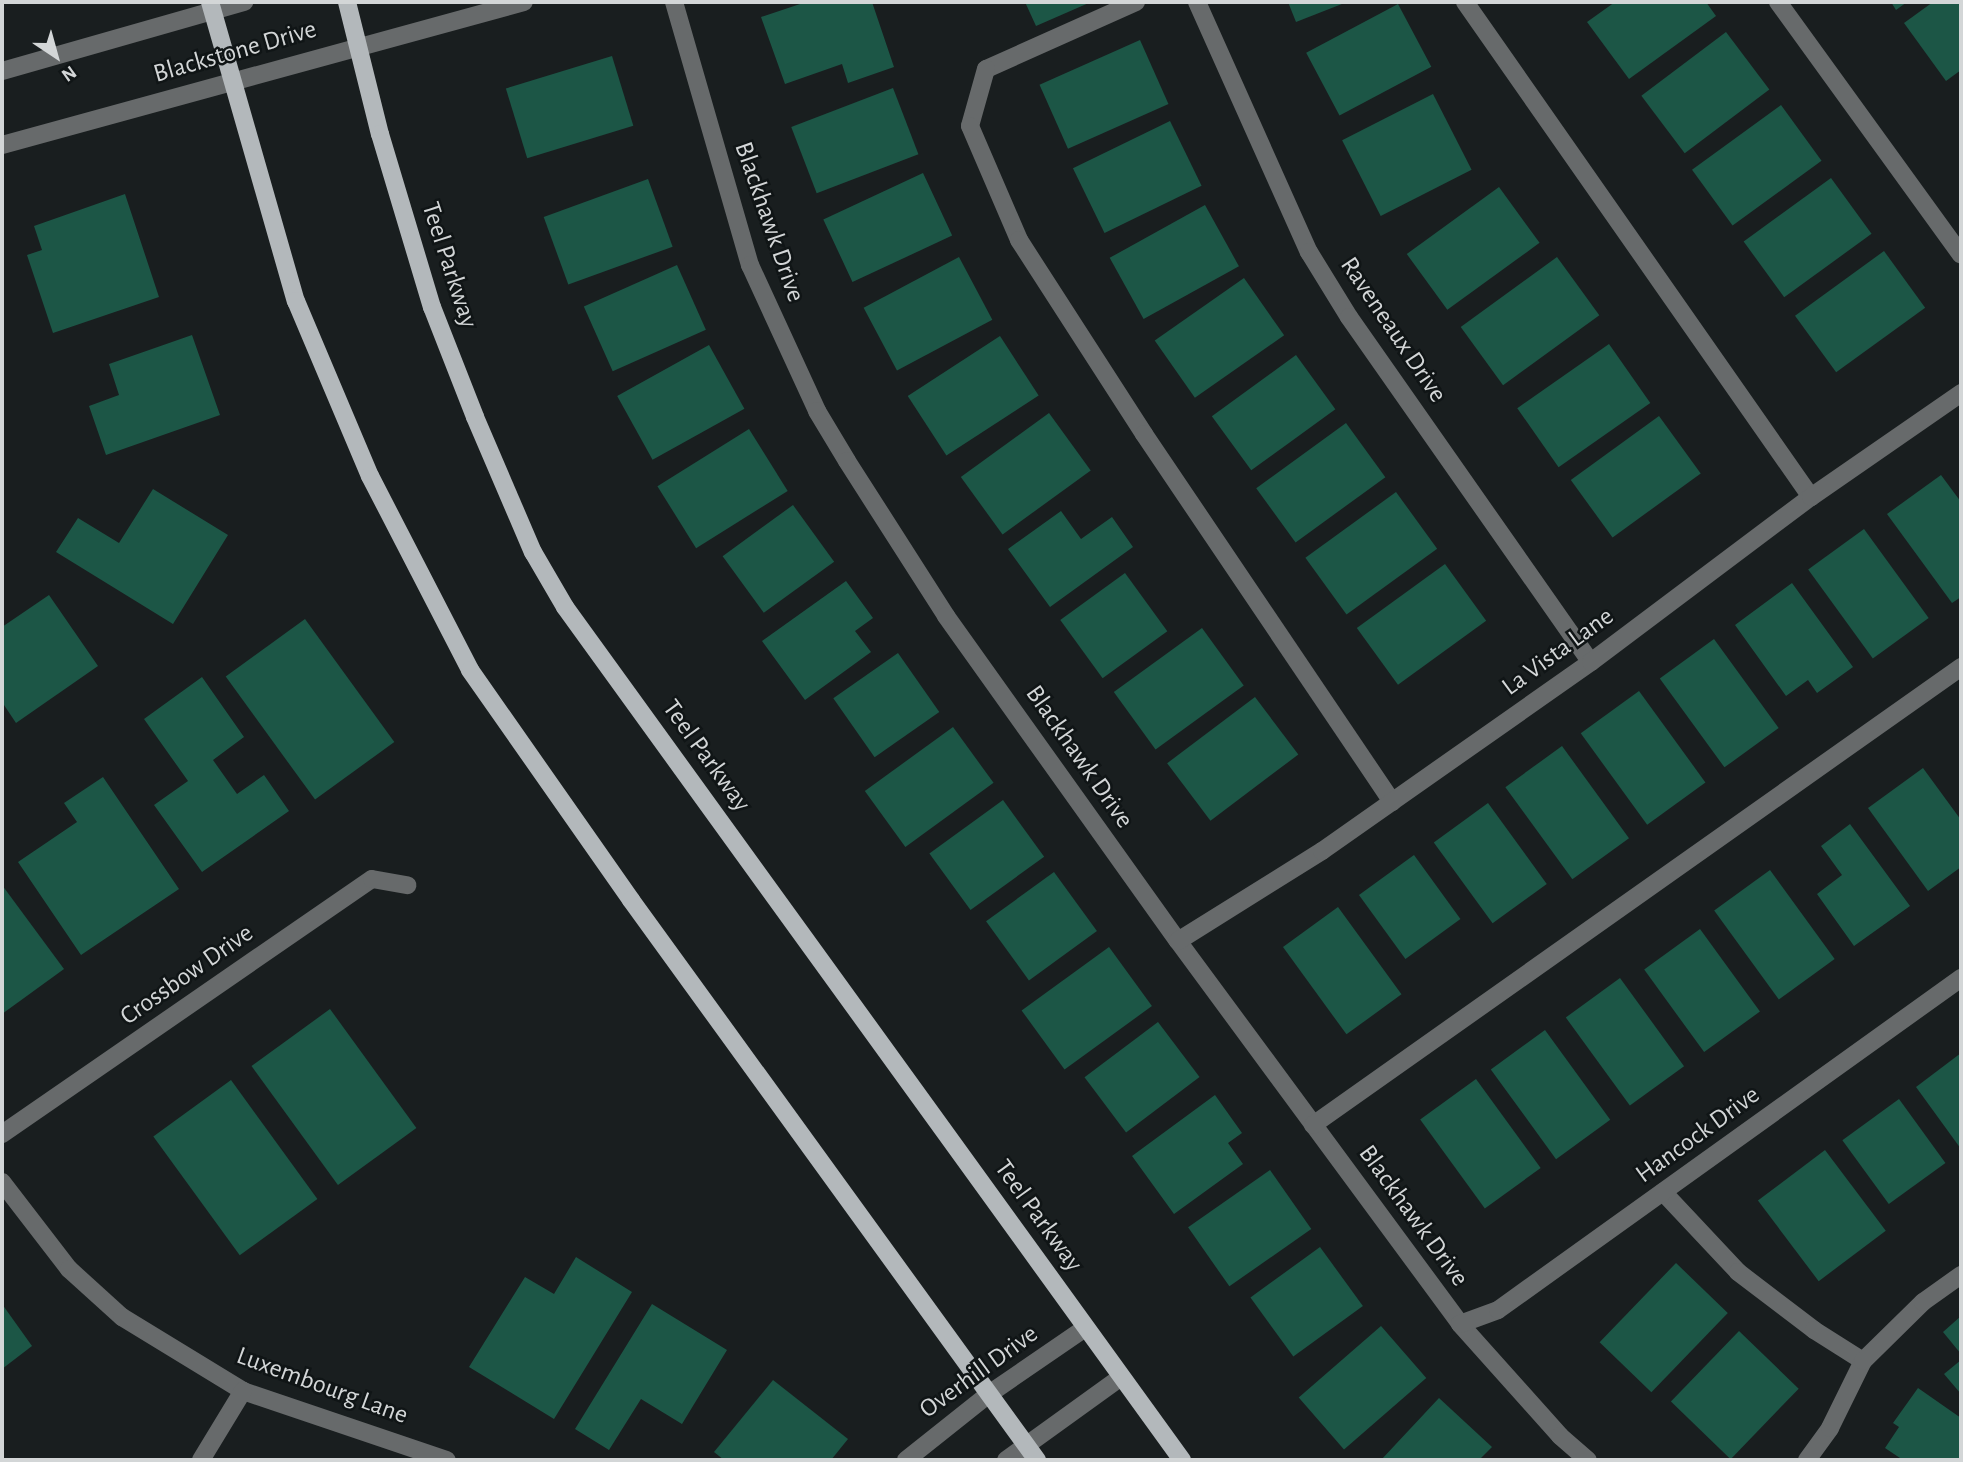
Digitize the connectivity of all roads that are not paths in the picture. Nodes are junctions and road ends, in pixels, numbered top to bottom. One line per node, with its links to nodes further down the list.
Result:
1 (244, 2): 9 (street, Blackstone Drive)
2 (347, 2): 10 (main road, Teel Parkway)
3 (524, 2): 10 (street, Blackstone Drive)
4 (674, 2): 21 (street, Blackhawk Drive)
5 (1136, 2): 19 (street)
6 (1197, 2): 17 (street, Raveneaux Drive)
7 (1465, 2): 16 (street)
8 (1778, 2): 14 (street)
9 (211, 6): 11 (street, Blackstone Drive); 12 (main road)
10 (360, 45): 12 (street, Blackstone Drive); 29 (main road, Teel Parkway)
11 (2, 71)
12 (234, 80): 13 (street, Blackstone Drive); 33 (main road)
13 (2, 145)
14 (1961, 255)
15 (1961, 393): 16 (street, La Vista Lane)
16 (1811, 496): 17 (street, La Vista Lane)
17 (1591, 662): 19 (street, La Vista Lane)
18 (1961, 667): 23 (street)
19 (1392, 802): 21 (street, La Vista Lane)
20 (407, 885): 24 (street, Crossbow Drive)
21 (1178, 941): 23 (street, Blackhawk Drive)
22 (1961, 978): 26 (street, Hancock Drive)
23 (1314, 1125): 28 (street, Blackhawk Drive)
24 (2, 1134)
25 (2, 1182): 32 (street, Luxembourg Lane)
26 (1663, 1192): 28 (street, Hancock Drive); 30 (street)
27 (1961, 1275): 30 (street)
28 (1460, 1324): 41 (street, Blackhawk Drive)
29 (1085, 1328): 31 (main road, Teel Parkway); 33 (street, Overhill Drive)
30 (1863, 1361): 42 (street)
31 (1121, 1377): 34 (street); 40 (main road, Teel Parkway)
32 (243, 1391): 35 (street); 36 (street, Luxembourg Lane)
33 (989, 1394): 34 (main road); 37 (street, Overhill Drive)
34 (1027, 1445): 38 (street); 39 (main road)
35 (201, 1460)
36 (447, 1460)
37 (906, 1460)
38 (1006, 1460)
39 (1037, 1460)
40 (1182, 1460)
41 (1588, 1460)
42 (1808, 1460)

